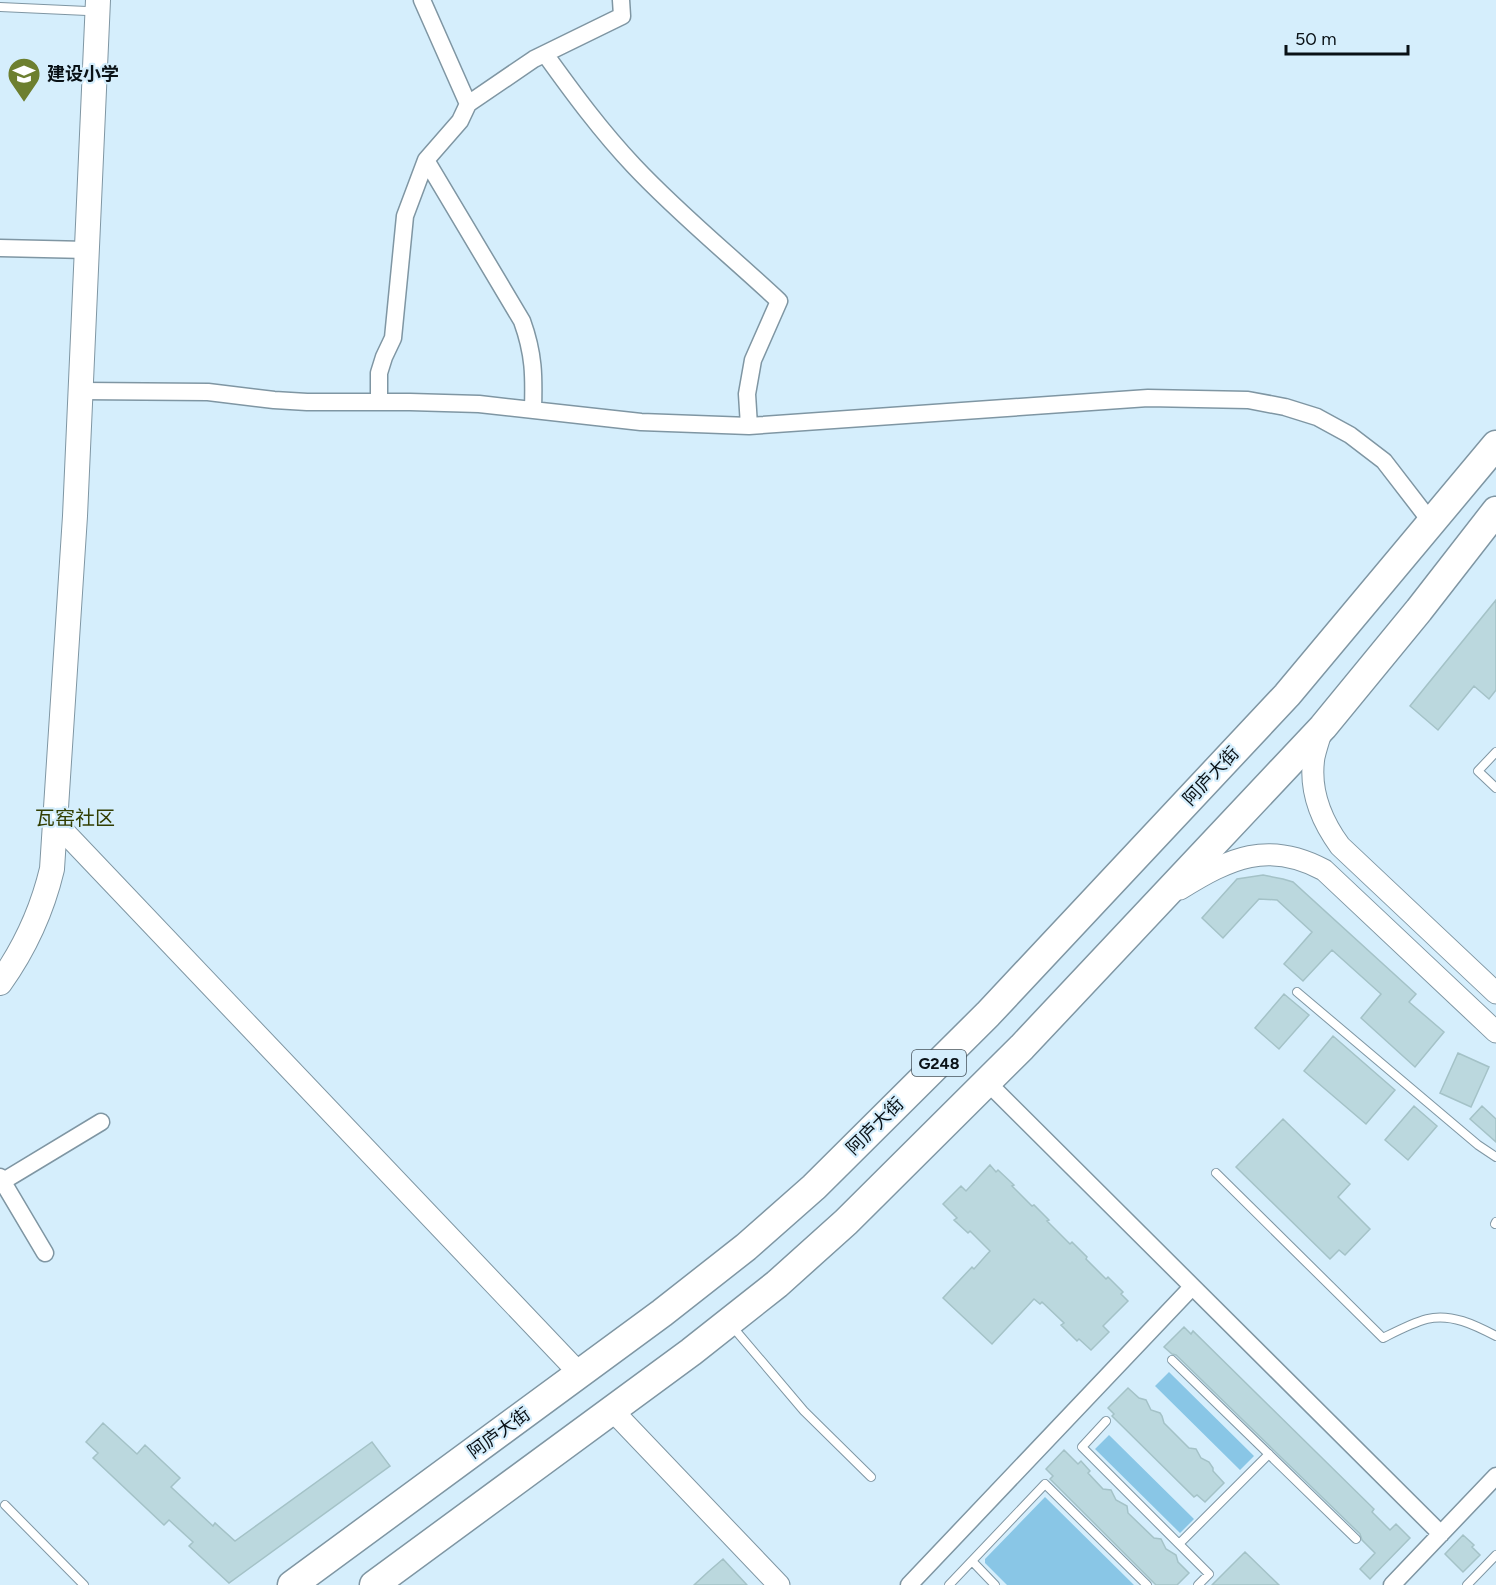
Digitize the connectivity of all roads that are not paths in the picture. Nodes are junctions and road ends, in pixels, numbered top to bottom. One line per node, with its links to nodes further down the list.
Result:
1 (422, 0): 6 (street)
2 (621, 0): 5 (street)
3 (91, 4): 4 (lane); 9 (main road)
4 (0, 7)
5 (544, 54): 6 (street); 13 (street)
6 (468, 104): 7 (street)
7 (426, 160): 11 (street); 12 (street)
8 (0, 248): 9 (street)
9 (81, 250): 10 (main road); 22 (main road)
10 (81, 391): 11 (street); 20 (main road)
11 (379, 402): 12 (street)
12 (533, 410): 13 (street)
13 (749, 426): 16 (street)
14 (1496, 445): 16 (highway, 阿庐大街 / G248)
15 (1496, 511): 17 (highway, G248)
16 (1431, 522): 37 (highway, 阿庐大街 / G248)
17 (1323, 727): 21 (highway, G248); 25 (street)
18 (1496, 752): 19 (lane)
19 (1496, 788)
20 (55, 822): 23 (main road); 37 (street)
21 (1157, 904): 26 (street); 27 (highway, G248)
22 (0, 964)
23 (0, 983)
24 (1297, 992): 29 (lane)
25 (1496, 993)
26 (1496, 1032)
27 (987, 1082): 33 (street); 34 (highway, G248)
28 (100, 1122): 31 (street)
29 (1496, 1157)
30 (1216, 1173): 35 (lane)
31 (1, 1180): 32 (street)
32 (45, 1253)
33 (1192, 1287): 44 (street); 53 (street)
34 (729, 1322): 38 (highway, G248); 42 (lane)
35 (1496, 1336)
36 (1172, 1360): 40 (lane)
37 (580, 1374): 50 (highway, 阿庐大街 / G248)
38 (612, 1410): 51 (highway, G248); 52 (street)
39 (1106, 1421): 46 (lane)
40 (1269, 1454): 45 (lane); 46 (lane)
41 (1496, 1476): 44 (street)
42 (871, 1477)
43 (5, 1505): 49 (lane)
44 (1441, 1534): 58 (street)
45 (1356, 1539)
46 (1179, 1544): 57 (lane)
47 (1496, 1555): 59 (lane)
48 (972, 1561): 54 (lane); 55 (lane); 56 (lane)
49 (84, 1585)
50 (292, 1585)
51 (374, 1585)
52 (779, 1585)
53 (909, 1585)
54 (949, 1585)
55 (995, 1585)
56 (1147, 1585)
57 (1198, 1585)
58 (1392, 1585)
59 (1467, 1585)

